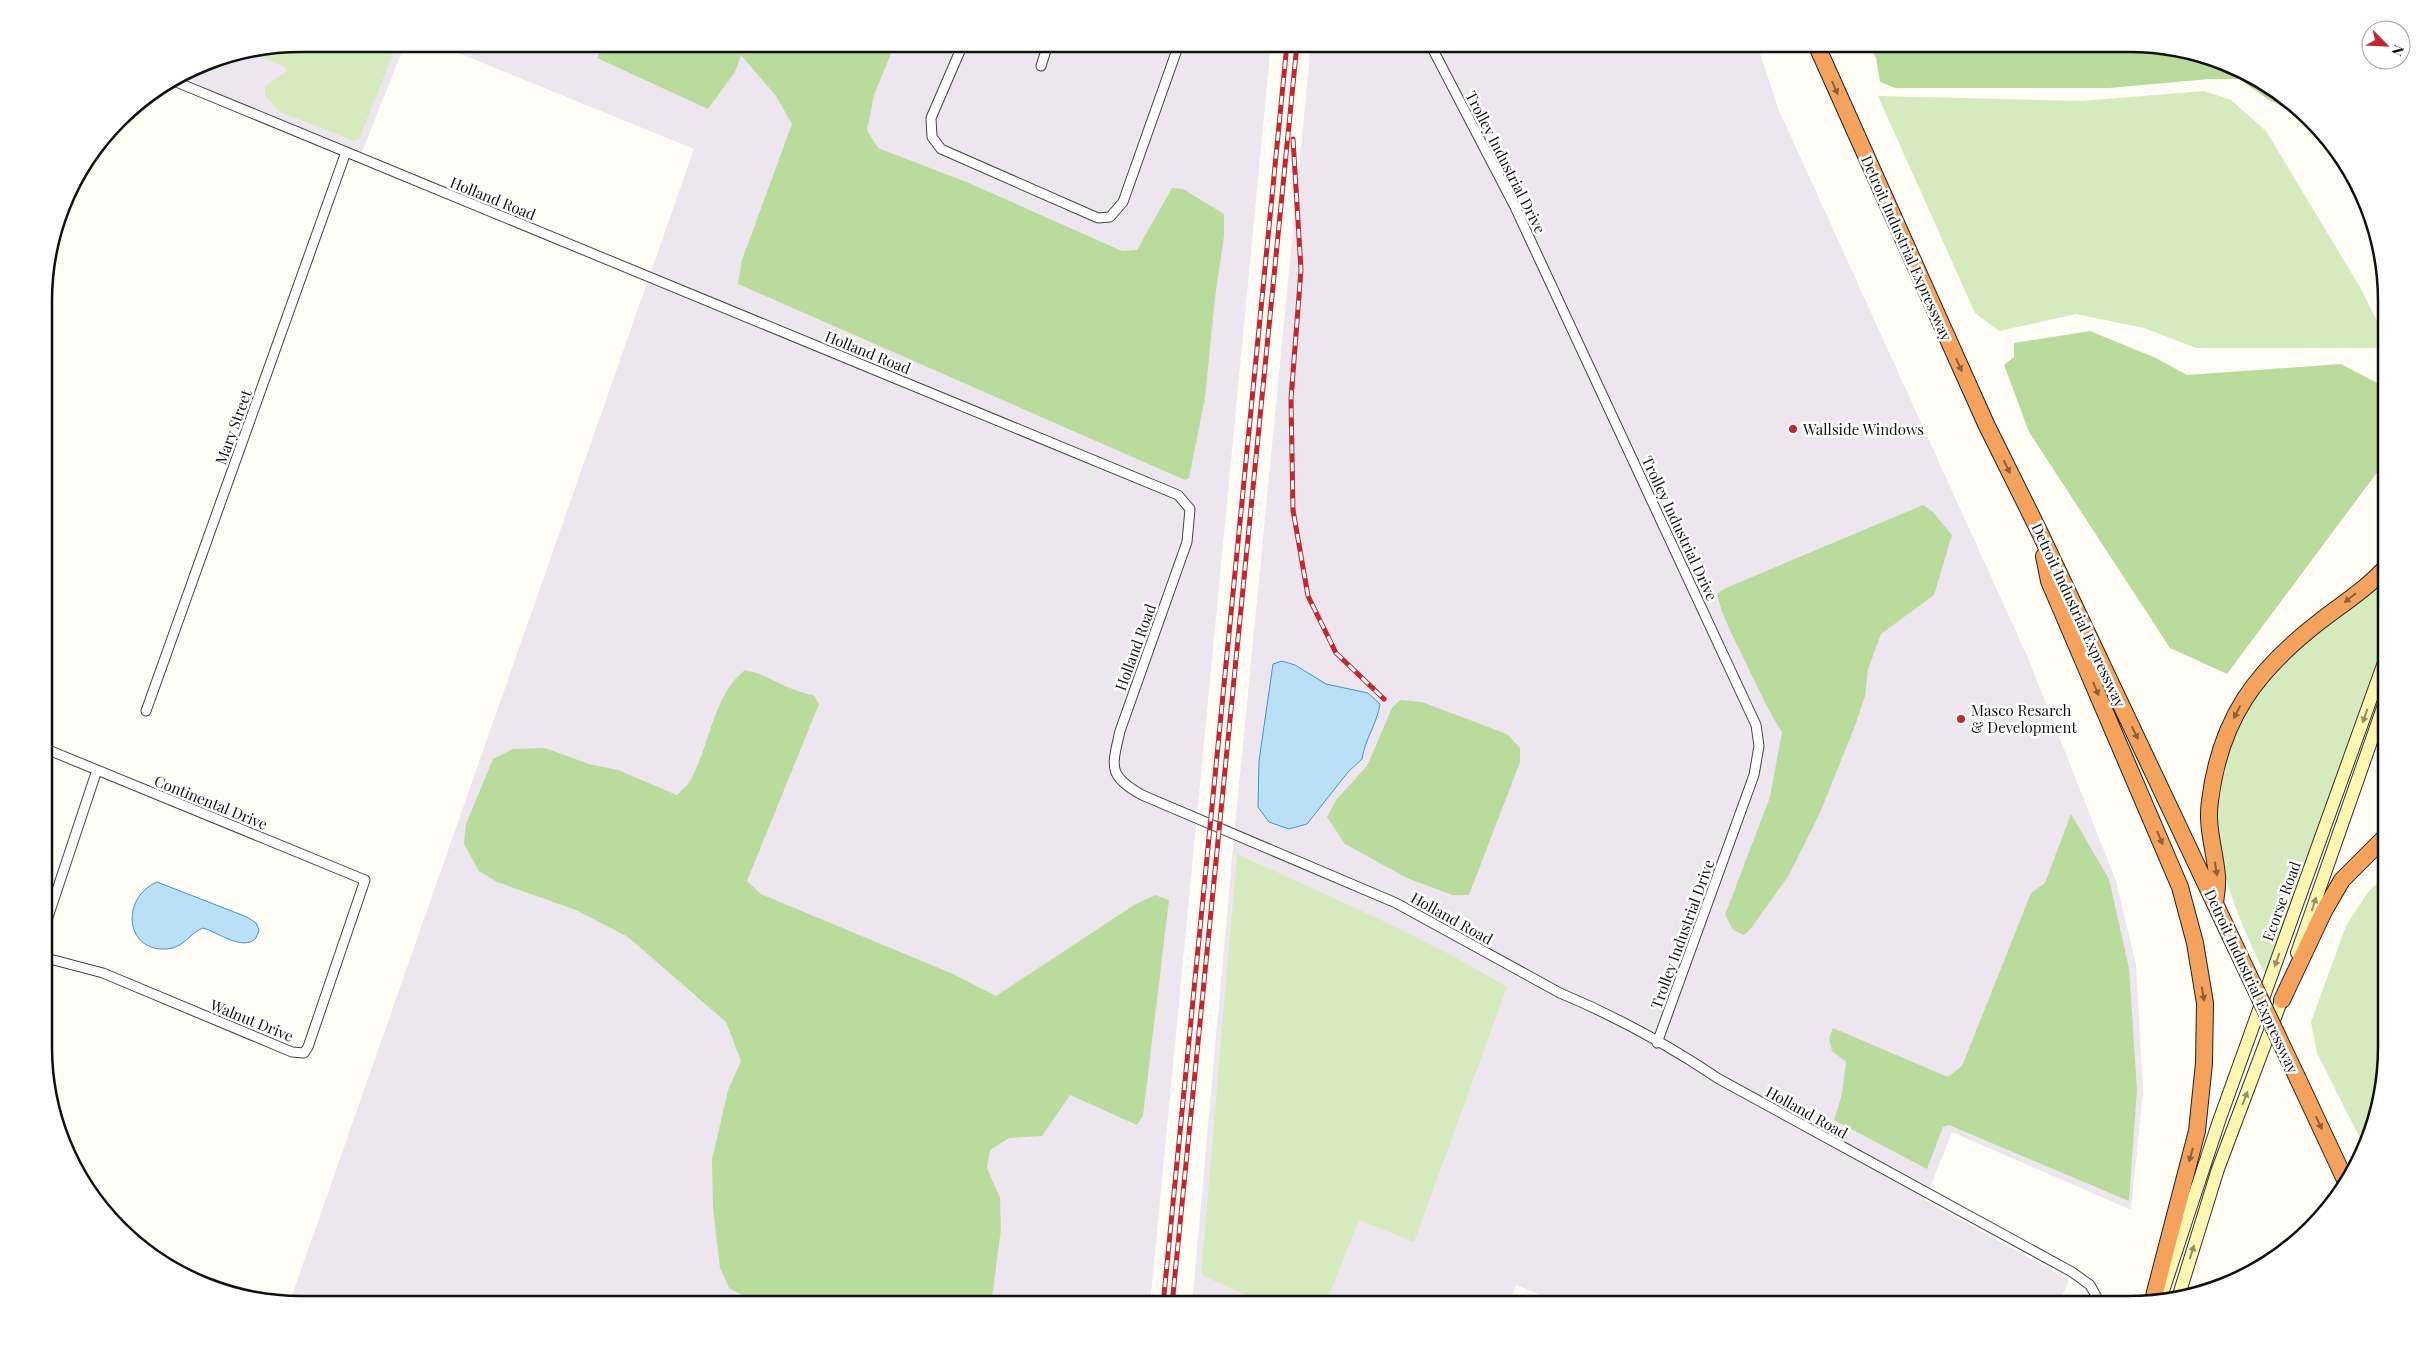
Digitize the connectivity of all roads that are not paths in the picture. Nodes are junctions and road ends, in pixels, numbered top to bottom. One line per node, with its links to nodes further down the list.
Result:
1 (960, 52): 3 (street)
2 (1045, 52): 6 (street)
3 (1176, 52)
4 (1434, 52): 22 (street, Trolley Industrial Drive)
5 (1820, 52): 9 (highway, Detroit Industrial Expressway, one-way to 9)
6 (1041, 66)
7 (181, 84): 8 (street, Holland Road)
8 (346, 152): 12 (street, Mary Street); 22 (street, Holland Road)
9 (2039, 531): 18 (highway, Detroit Industrial Expressway, one-way to 18); 26 (highway, one-way to 26)
10 (2378, 573): 18 (highway, one-way to 18)
11 (2378, 679): 25 (main road, Ecorse Road, one-way to 25)
12 (146, 711)
13 (2378, 721): 21 (main road, Ecorse Road, one-way to 13)
14 (52, 752): 15 (street, Continental Drive)
15 (96, 770): 17 (street, Continental Drive); 19 (street)
16 (2378, 844): 21 (highway)
17 (365, 880): 20 (street, Walnut Drive)
18 (2215, 903): 23 (highway, Detroit Industrial Expressway, one-way to 23, bridge)
19 (52, 905)
20 (52, 960)
21 (2282, 1000): 24 (main road, Ecorse Road, one-way to 21)
22 (1658, 1043): 27 (street, Holland Road)
23 (2344, 1175)
24 (2180, 1291)
25 (2162, 1294)
26 (2154, 1295)
27 (2096, 1296)

